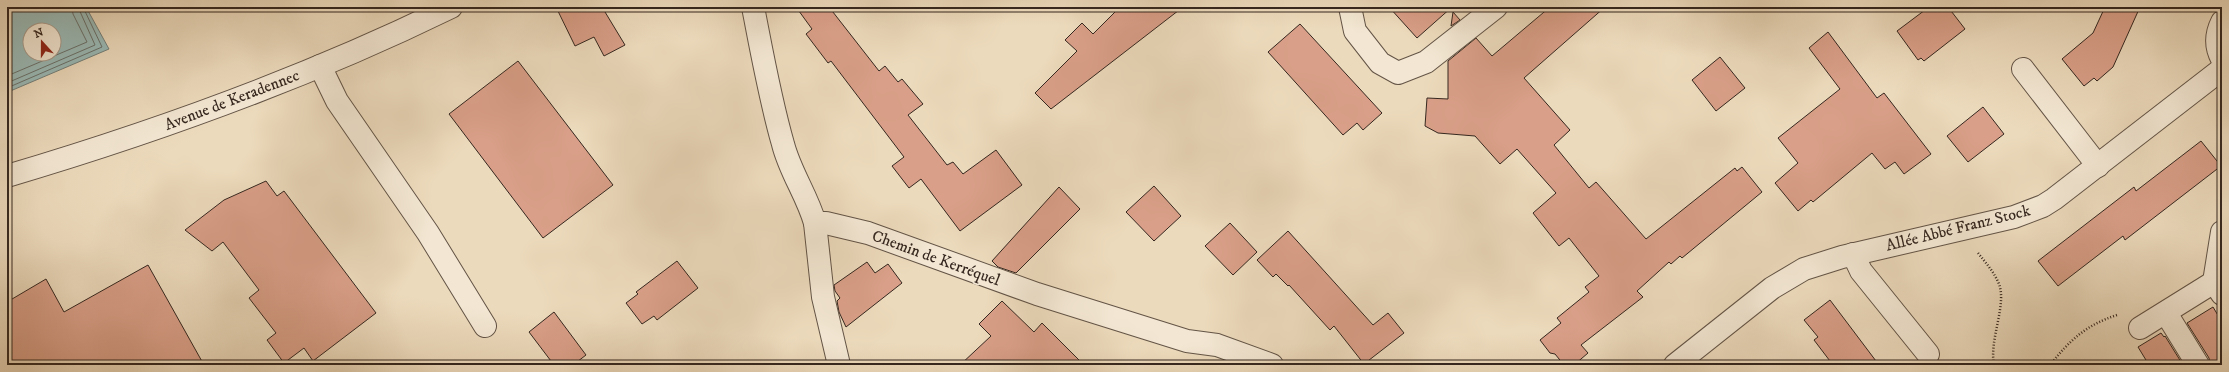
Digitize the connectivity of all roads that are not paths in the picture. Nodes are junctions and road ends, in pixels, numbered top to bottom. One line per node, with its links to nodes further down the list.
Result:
1 (451, 7): 7 (street, Avenue de Keradennec)
2 (753, 7): 12 (street)
3 (1350, 7): 4 (street)
4 (1496, 7)
5 (2222, 22): 6 (street)
6 (2222, 59)
7 (320, 66): 11 (street, Avenue de Keradennec); 17 (street)
8 (2023, 69): 10 (street)
9 (2222, 69): 10 (street, Allée Abbé Franz Stock)
10 (2098, 166): 14 (street, Allée Abbé Franz Stock)
11 (7, 176)
12 (815, 223): 20 (street); 21 (street, Chemin de Kerréquel)
13 (2222, 232): 15 (street)
14 (1853, 254): 19 (street); 22 (street, Allée Abbé Franz Stock)
15 (2218, 288): 16 (street)
16 (2166, 313): 18 (street); 23 (street)
17 (485, 326)
18 (2140, 328)
19 (1928, 354)
20 (839, 365)
21 (1272, 365)
22 (1675, 365)
23 (2198, 365)

